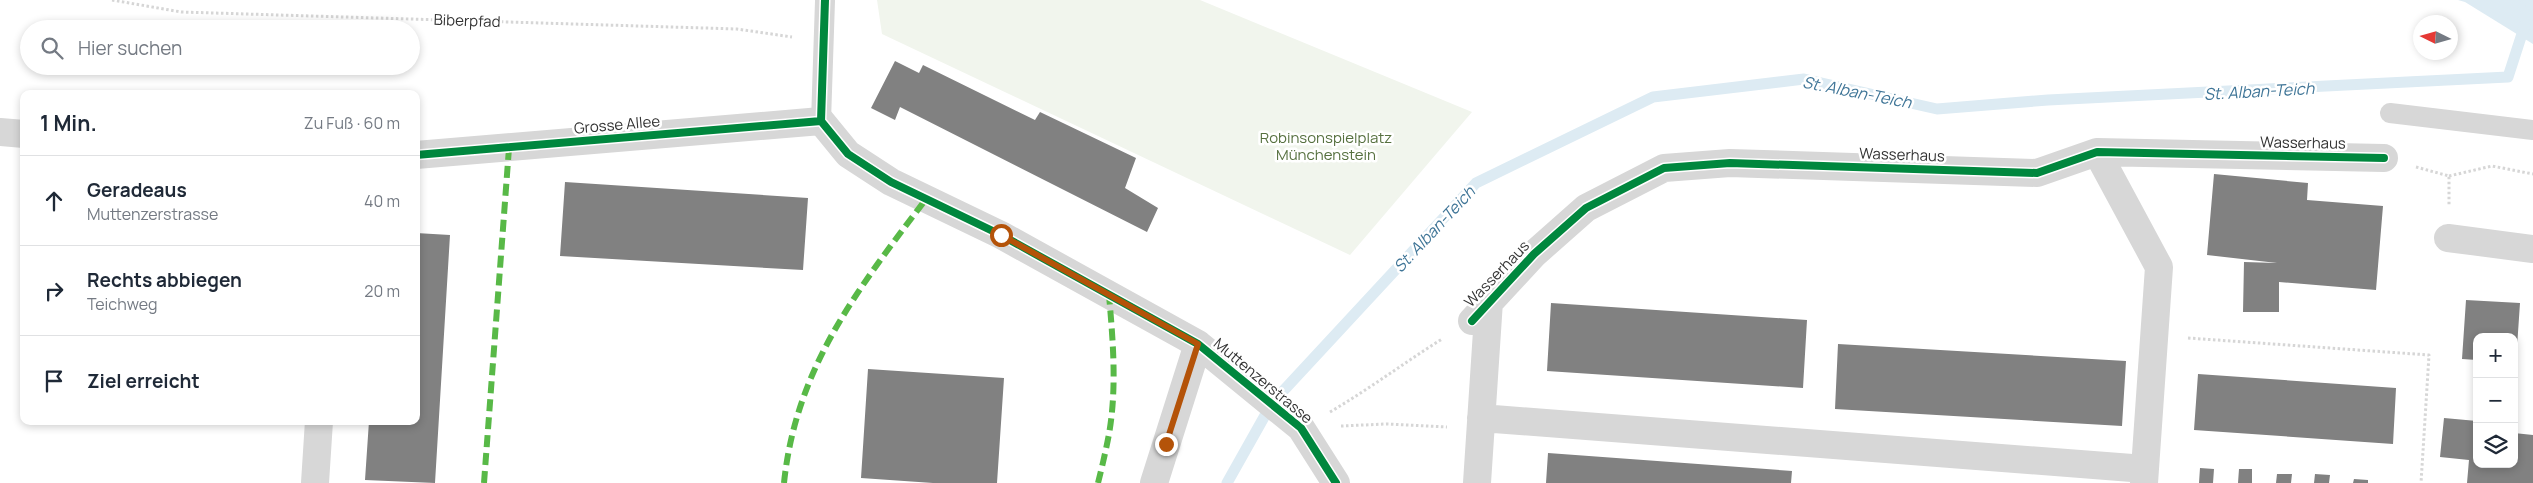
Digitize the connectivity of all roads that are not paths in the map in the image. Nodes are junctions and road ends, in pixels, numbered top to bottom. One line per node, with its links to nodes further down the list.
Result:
1 (825, 1): 3 (lane)
2 (2390, 113): 4 (lane)
3 (821, 122): 8 (street, Grosse Allee); 12 (street, Muttenzerstrasse)
4 (2533, 130)
5 (0, 132): 6 (street)
6 (20, 134)
7 (2097, 152): 9 (street, Wasserhaus); 13 (street, Wasserhaus); 15 (street)
8 (420, 155)
9 (2384, 158)
10 (2448, 238): 11 (street)
11 (2533, 249)
12 (1198, 344): 17 (street); 18 (street, Muttenzerstrasse)
13 (1480, 423): 15 (street); 19 (street, Wasserhaus)
14 (319, 425): 16 (street)
15 (2145, 476)
16 (315, 483)
17 (1154, 483)
18 (1336, 483)
19 (1477, 483)

